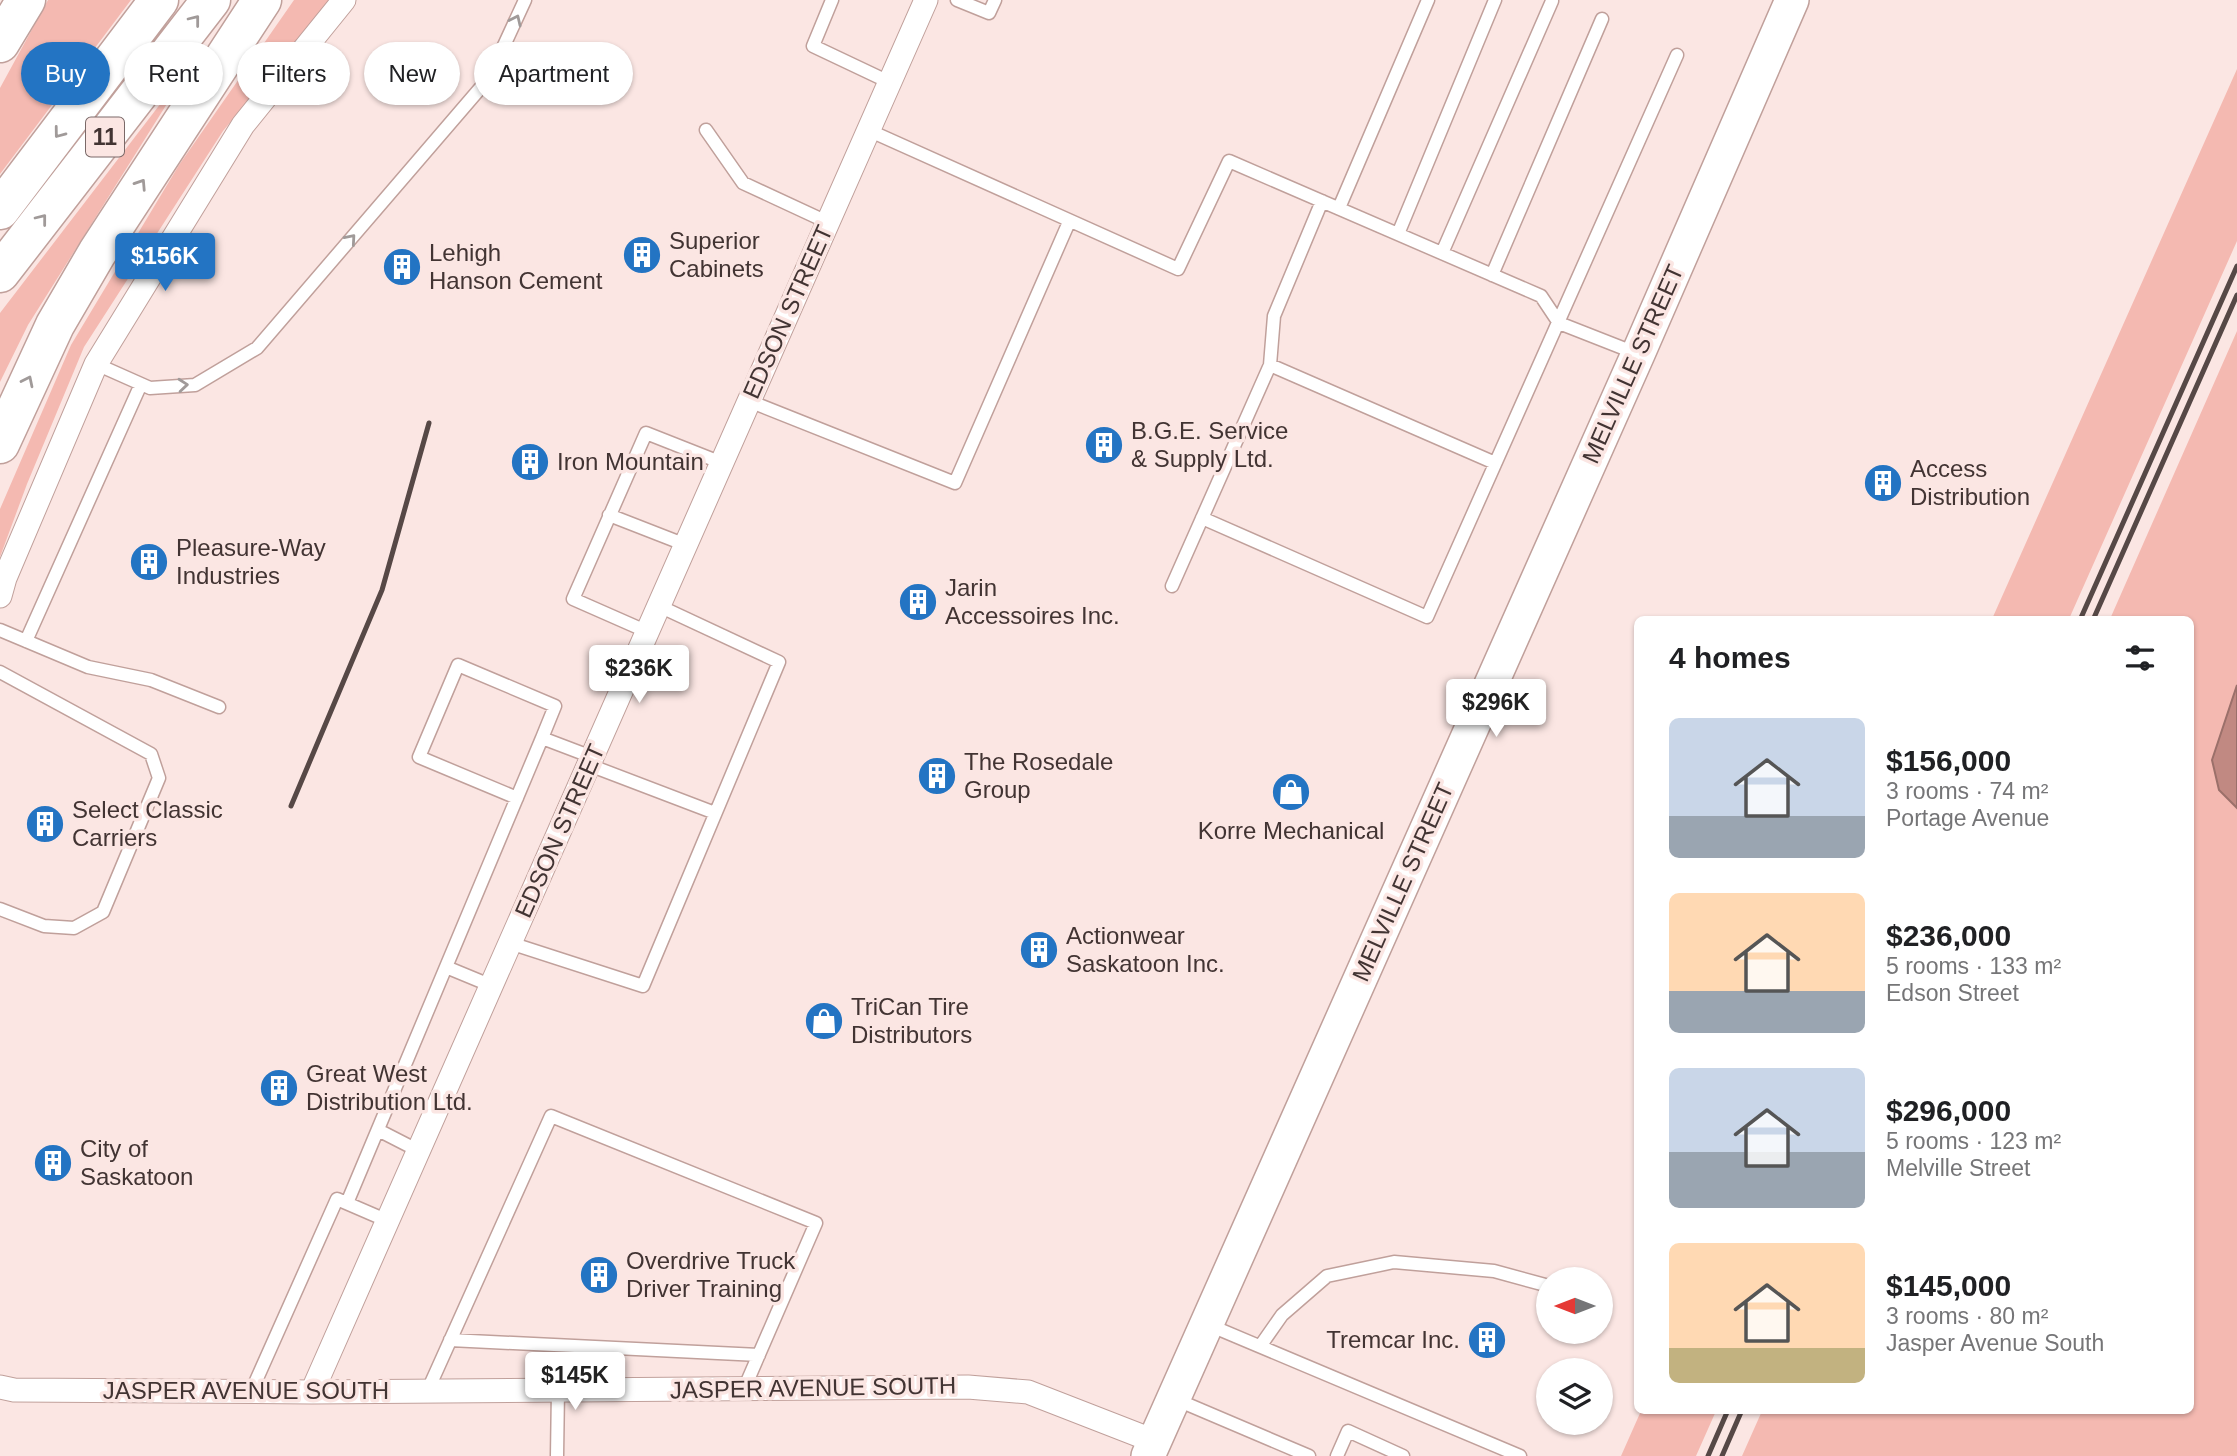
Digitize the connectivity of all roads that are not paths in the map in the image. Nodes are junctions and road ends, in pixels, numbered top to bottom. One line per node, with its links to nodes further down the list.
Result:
1 (26, 0): 16 (highway)
2 (159, 0): 23 (highway, 11, one-way to 23)
3 (211, 0): 28 (highway, 11, one-way to 3)
4 (262, 0): 36 (highway, 11, one-way to 4)
5 (344, 0): 32 (street)
6 (525, 0): 34 (lane, one-way to 6)
7 (832, 0): 18 (lane)
8 (926, 0): 18 (street, EDSON STREET)
9 (957, 0): 10 (lane)
10 (995, 0)
11 (1428, 0): 22 (lane)
12 (1495, 0): 26 (lane)
13 (1792, 0): 31 (street, MELVILLE STREET)
14 (1552, 1): 27 (lane)
15 (1602, 19): 29 (lane)
16 (0, 43)
17 (1677, 55): 30 (lane)
18 (889, 82): 20 (street, EDSON STREET)
19 (706, 130): 24 (lane)
20 (868, 130): 24 (street, EDSON STREET); 25 (lane)
21 (1322, 201): 22 (lane); 25 (lane); 33 (lane)
22 (1339, 208): 26 (lane)
23 (0, 210)
24 (827, 222): 35 (street, EDSON STREET)
25 (1069, 222): 35 (lane)
26 (1398, 234): 27 (lane)
27 (1442, 253): 29 (lane)
28 (0, 273)
29 (1492, 275): 30 (lane)
30 (1559, 323): 31 (lane); 37 (lane)
31 (1638, 354): 63 (street, MELVILLE STREET)
32 (96, 364): 34 (lane); 43 (street)
33 (1270, 365): 37 (lane); 40 (lane)
34 (141, 384): 47 (lane)
35 (750, 401): 38 (street, EDSON STREET)
36 (0, 444)
37 (1495, 463): 40 (lane)
38 (722, 464): 39 (lane); 41 (street, EDSON STREET)
39 (609, 515): 41 (lane); 46 (lane)
40 (1202, 518): 42 (lane)
41 (686, 545): 44 (street, EDSON STREET)
42 (1172, 586)
43 (0, 596)
44 (659, 606): 46 (street, EDSON STREET); 53 (lane)
45 (0, 630): 47 (lane)
46 (648, 632): 51 (street, EDSON STREET)
47 (26, 641): 49 (lane)
48 (0, 672): 54 (lane)
49 (219, 708)
50 (542, 738): 51 (lane); 52 (lane); 52 (lane)
51 (591, 761): 53 (lane); 55 (street, EDSON STREET)
52 (517, 798): 56 (lane)
53 (715, 813): 55 (lane)
54 (0, 909)
55 (510, 943): 57 (street, EDSON STREET)
56 (446, 967): 57 (lane); 58 (lane)
57 (492, 986): 59 (street, EDSON STREET)
58 (378, 1130): 59 (lane); 60 (lane)
59 (419, 1151): 61 (street, EDSON STREET)
60 (348, 1203): 61 (lane); 70 (lane)
61 (388, 1221): 71 (street, EDSON STREET)
62 (1536, 1282): 65 (lane)
63 (1206, 1323): 65 (lane); 73 (street, MELVILLE STREET)
64 (450, 1340): 66 (lane); 66 (lane); 72 (lane)
65 (1261, 1345): 79 (lane)
66 (759, 1355): 68 (lane)
67 (0, 1387): 70 (street, JASPER AVENUE SOUTH)
68 (744, 1389): 69 (street, JASPER AVENUE SOUTH); 74 (street, JASPER AVENUE SOUTH)
69 (558, 1391): 72 (street, JASPER AVENUE SOUTH); 75 (lane)
70 (251, 1392): 71 (street, JASPER AVENUE SOUTH)
71 (312, 1392): 72 (street, JASPER AVENUE SOUTH)
72 (427, 1392)
73 (1175, 1399): 74 (street, MELVILLE STREET); 76 (lane)
74 (1151, 1449)
75 (556, 1456)
76 (1309, 1456)
77 (1337, 1456): 78 (lane)
78 (1404, 1456)
79 (1520, 1456)

